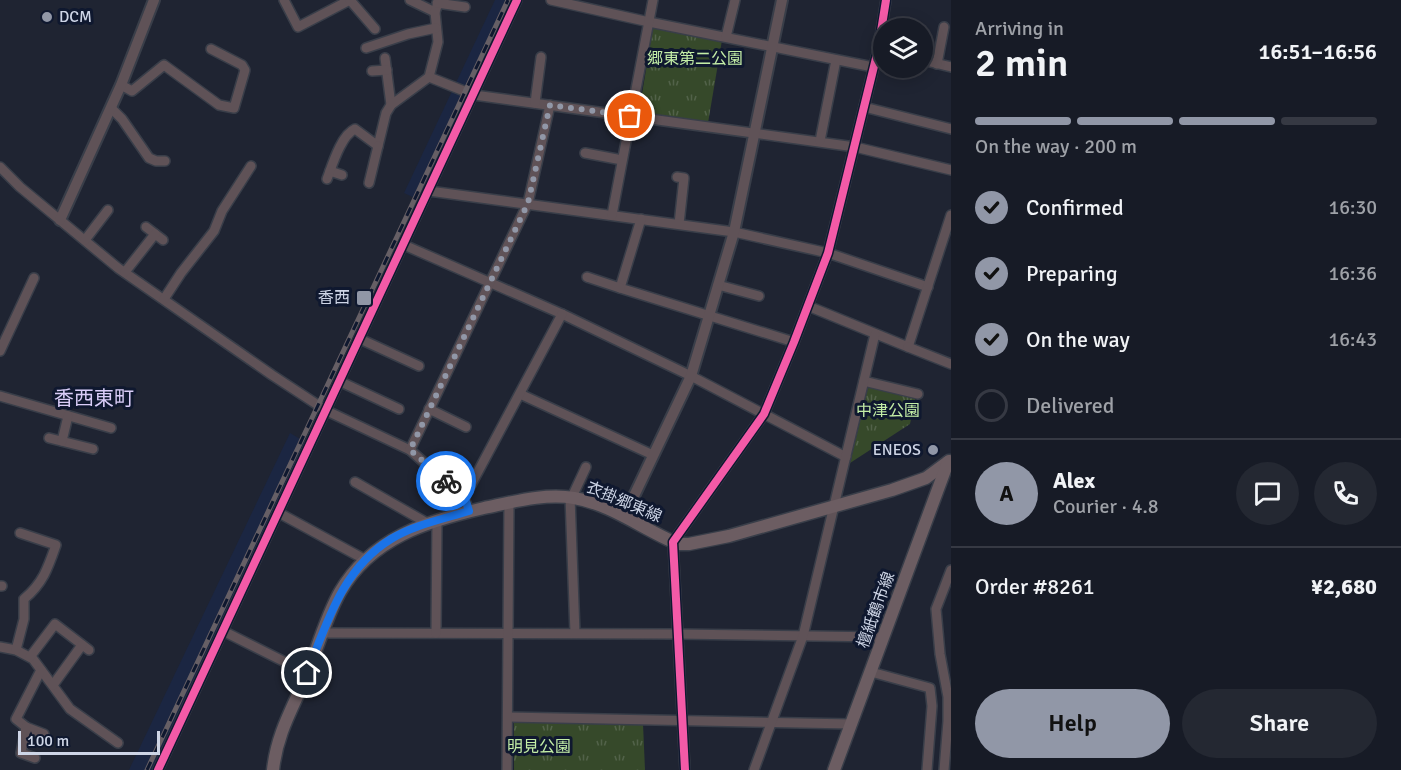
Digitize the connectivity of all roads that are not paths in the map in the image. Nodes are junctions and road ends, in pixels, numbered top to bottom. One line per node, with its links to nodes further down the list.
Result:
1 (154, 0): 33 (street)
2 (284, 0): 3 (street)
3 (350, 0): 18 (street)
4 (410, 0): 11 (street)
5 (517, 0): 34 (street)
6 (551, 0): 12 (street)
7 (653, 0): 15 (street)
8 (735, 0): 19 (street)
9 (782, 0): 20 (street)
10 (886, 0): 14 (street)
11 (438, 3): 13 (street); 17 (street)
12 (586, 4): 15 (street)
13 (465, 7)
14 (884, 18)
15 (649, 22): 19 (street); 40 (street)
16 (944, 27): 27 (street)
17 (436, 28): 21 (street); 32 (street)
18 (375, 29)
19 (726, 37): 20 (street)
20 (773, 46): 25 (street); 42 (street)
21 (366, 48)
22 (211, 49): 33 (street)
23 (541, 57): 35 (street)
24 (385, 58): 30 (street)
25 (836, 60): 28 (street); 43 (street)
26 (933, 63): 27 (street)
27 (937, 64): 29 (street)
28 (873, 67): 38 (street)
29 (951, 67)
30 (387, 70): 31 (street); 36 (street)
31 (372, 71)
32 (429, 77): 34 (street); 36 (street)
33 (121, 85): 39 (street)
34 (474, 95): 35 (street); 57 (street)
35 (536, 103): 37 (street)
36 (391, 105): 44 (street)
37 (550, 105): 40 (street); 58 (street)
38 (864, 107): 41 (street); 45 (street)
39 (111, 108): 47 (street); 63 (street)
40 (630, 116): 42 (street); 48 (street)
41 (951, 129)
42 (755, 132): 43 (street); 66 (street)
43 (820, 141): 45 (street)
44 (378, 146): 52 (street); 55 (street)
45 (855, 147): 51 (street); 69 (street)
46 (585, 153): 48 (street)
47 (165, 160)
48 (622, 160): 60 (street)
49 (251, 166): 78 (street)
50 (0, 168): 53 (street)
51 (951, 170)
52 (342, 176)
53 (8, 177): 56 (street); 63 (street)
54 (676, 177): 64 (street)
55 (369, 183)
56 (0, 185)
57 (429, 191): 58 (street); 68 (street)
58 (528, 203): 60 (street); 73 (street)
59 (108, 210): 67 (street)
60 (612, 214): 62 (street)
61 (951, 214): 75 (street)
62 (641, 219): 64 (street); 76 (street)
63 (60, 220): 67 (street)
64 (679, 224): 66 (street)
65 (146, 226): 70 (street)
66 (734, 232): 69 (street); 74 (street)
67 (85, 240): 70 (street)
68 (404, 245): 73 (street); 83 (street)
69 (828, 253): 75 (street); 79 (street)
70 (125, 272): 78 (street)
71 (587, 277): 76 (street)
72 (34, 278): 86 (street)
73 (491, 283): 80 (street); 96 (street)
74 (718, 285): 77 (street); 81 (street)
75 (928, 287): 85 (street)
76 (620, 288): 81 (street)
77 (759, 296)
78 (164, 299): 97 (street)
79 (808, 306): 82 (street); 84 (street)
80 (562, 314): 89 (street); 92 (street)
81 (709, 316): 84 (street); 89 (street)
82 (875, 334): 85 (street); 90 (street)
83 (360, 339): 88 (street); 91 (street)
84 (794, 342): 98 (street)
85 (908, 347): 87 (street)
86 (0, 351)
87 (951, 364)
88 (419, 366)
89 (691, 376): 98 (street); 106 (street)
90 (864, 381): 93 (street); 107 (street)
91 (341, 382): 95 (street); 97 (street)
92 (520, 394): 106 (street); 112 (street)
93 (918, 394)
94 (0, 396): 99 (street)
95 (399, 409)
96 (429, 409): 100 (street); 105 (street)
97 (327, 411): 105 (street); 116 (street)
98 (764, 414): 107 (street); 120 (street)
99 (68, 416): 101 (street); 103 (street)
100 (466, 427)
101 (111, 428)
102 (49, 438): 103 (street)
103 (62, 441): 104 (street)
104 (93, 449)
105 (410, 450): 112 (street)
106 (653, 455): 117 (street)
107 (846, 457): 114 (street)
108 (950, 459): 114 (main road, 衣掛郷東線); 130 (main road, 檀紙鶴市線)
109 (586, 467): 111 (street)
110 (355, 482): 118 (street)
111 (571, 497): 113 (main road, 衣掛郷東線); 117 (main road, 衣掛郷東線); 127 (street)
112 (465, 498): 115 (street)
113 (509, 502): 115 (main road, 衣掛郷東線); 126 (street)
114 (835, 505): 120 (main road, 衣掛郷東線); 129 (street)
115 (469, 511): 118 (main road, 衣掛郷東線)
116 (279, 513): 121 (street); 123 (street)
117 (624, 517): 120 (main road, 衣掛郷東線)
118 (432, 522): 121 (main road, 衣掛郷東線); 125 (street)
119 (20, 533): 132 (street)
120 (673, 542): 128 (street)
121 (364, 560): 124 (main road, 衣掛郷東線)
122 (951, 570): 133 (street)
123 (223, 631): 138 (street); 148 (street)
124 (322, 633): 125 (street); 138 (main road, 衣掛郷東線)
125 (435, 633): 126 (street)
126 (508, 633): 127 (street); 140 (street)
127 (575, 633): 128 (street)
128 (677, 634): 129 (street); 141 (street)
129 (803, 636): 130 (street); 142 (street)
130 (884, 637): 137 (main road, 檀紙鶴市線)
131 (0, 647): 132 (street)
132 (16, 650): 134 (street)
133 (940, 654): 135 (street); 155 (street)
134 (30, 657): 136 (street); 139 (street)
135 (951, 663)
136 (41, 670): 139 (street); 144 (street)
137 (871, 672): 143 (main road, 檀紙鶴市線); 154 (street)
138 (307, 673): 149 (main road, 衣掛郷東線)
139 (53, 686): 146 (street)
140 (507, 717): 141 (street); 150 (street)
141 (682, 721): 142 (street); 151 (street)
142 (772, 723): 143 (street); 152 (street)
143 (852, 724): 153 (main road, 檀紙鶴市線)
144 (26, 727): 145 (street); 147 (street)
145 (44, 734)
146 (118, 743)
147 (35, 758)
148 (158, 770)
149 (273, 770)
150 (507, 770)
151 (685, 770)
152 (754, 770)
153 (834, 770)
154 (927, 770)
155 (944, 770)

